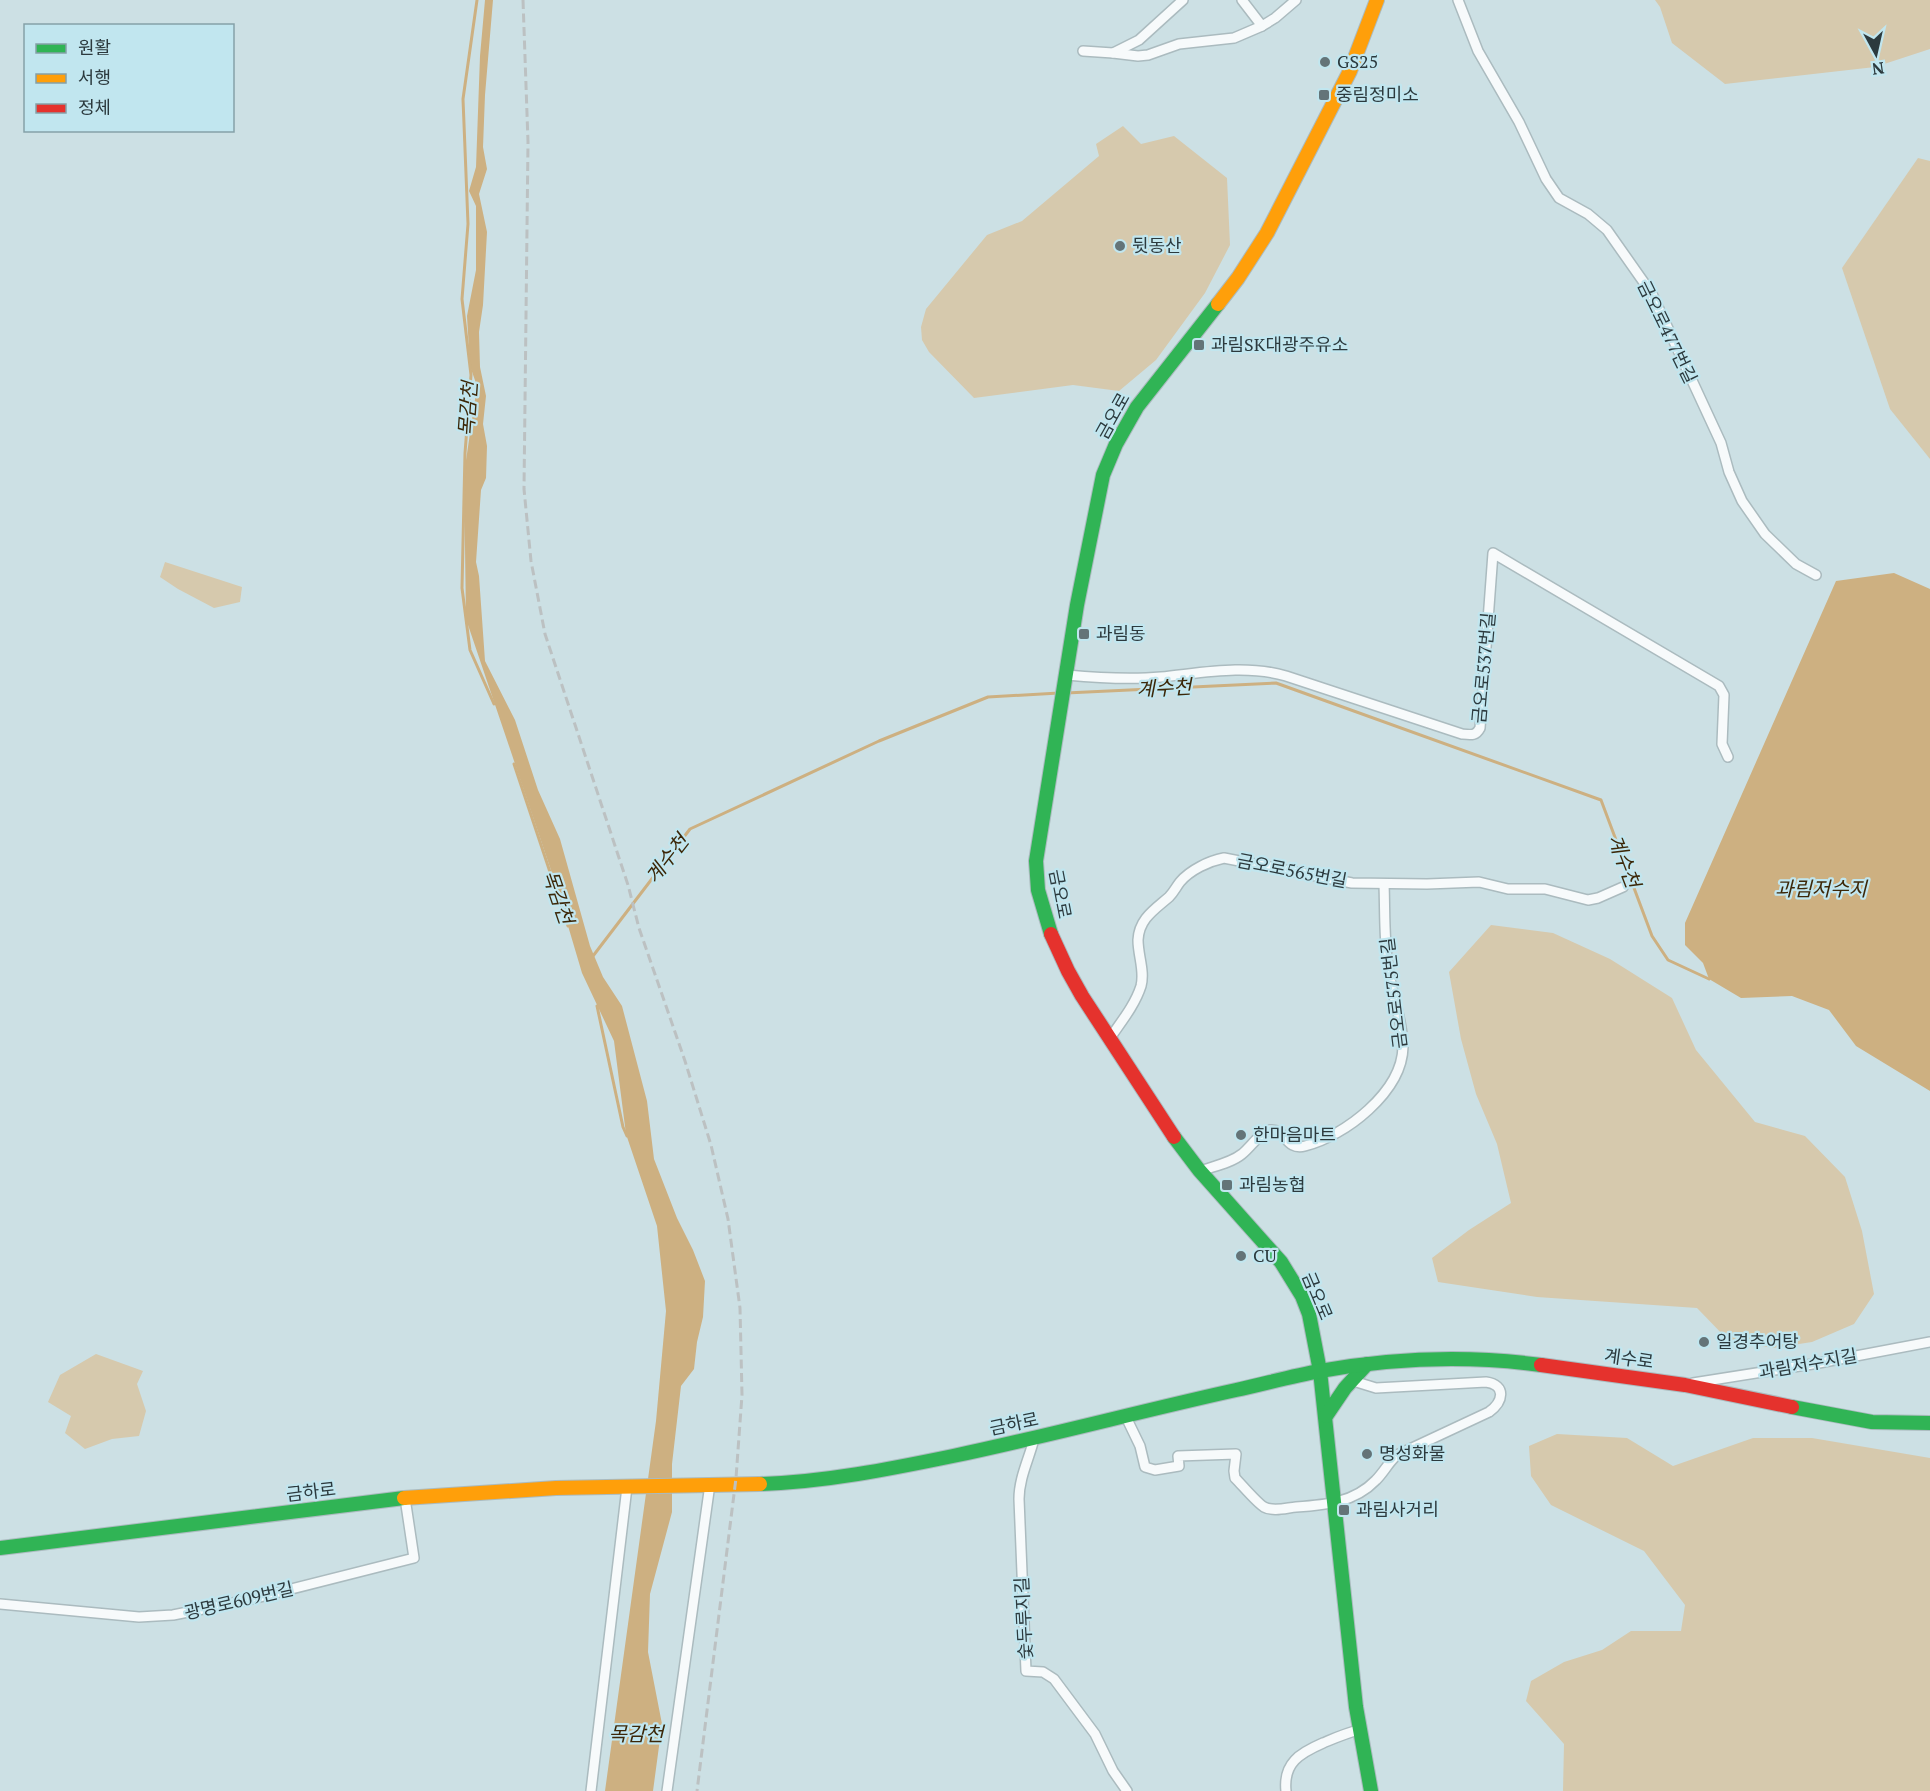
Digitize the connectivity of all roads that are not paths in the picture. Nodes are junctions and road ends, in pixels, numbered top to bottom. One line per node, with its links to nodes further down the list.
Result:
1 (1184, 0): 8 (street)
2 (1242, 0): 6 (street)
3 (1296, 0): 6 (street)
4 (1377, 0): 10 (main road, 금오로)
5 (1458, 0): 9 (street, 금오로477번길)
6 (1262, 26): 8 (street)
7 (1083, 51): 8 (street)
8 (1113, 53)
9 (1815, 575)
10 (1067, 678): 11 (street, 금오로537번길); 14 (main road, 금오로)
11 (1728, 757)
12 (1384, 884): 13 (street, 금오로565번길); 14 (street, 금오로565번길); 15 (street, 금오로575번길)
13 (1623, 886)
14 (1110, 1038): 15 (main road, 금오로)
15 (1200, 1172): 18 (main road, 금오로)
16 (1930, 1342): 20 (street, 과림저수지길)
17 (1368, 1364): 18 (main road, 계수로); 19 (main road); 20 (main road, 계수로)
18 (1320, 1371): 21 (main road, 금하로); 22 (main road, 금오로)
19 (1350, 1380): 22 (main road); 28 (street)
20 (1685, 1385): 23 (main road, 계수로)
21 (1125, 1415): 24 (main road, 금하로); 28 (street)
22 (1326, 1416): 28 (main road, 금오로)
23 (1930, 1423)
24 (1034, 1439): 25 (main road, 금하로); 34 (street, 숯두루지길)
25 (710, 1484): 26 (main road, 금하로); 33 (street)
26 (627, 1487): 27 (main road, 금하로); 32 (street)
27 (405, 1498): 29 (main road, 금하로); 30 (street, 광명로609번길)
28 (1336, 1504): 31 (main road, 금오로)
29 (0, 1548)
30 (0, 1604)
31 (1359, 1730): 35 (street); 36 (main road, 금오로)
32 (591, 1791)
33 (667, 1791)
34 (1126, 1791)
35 (1286, 1791)
36 (1371, 1791)

